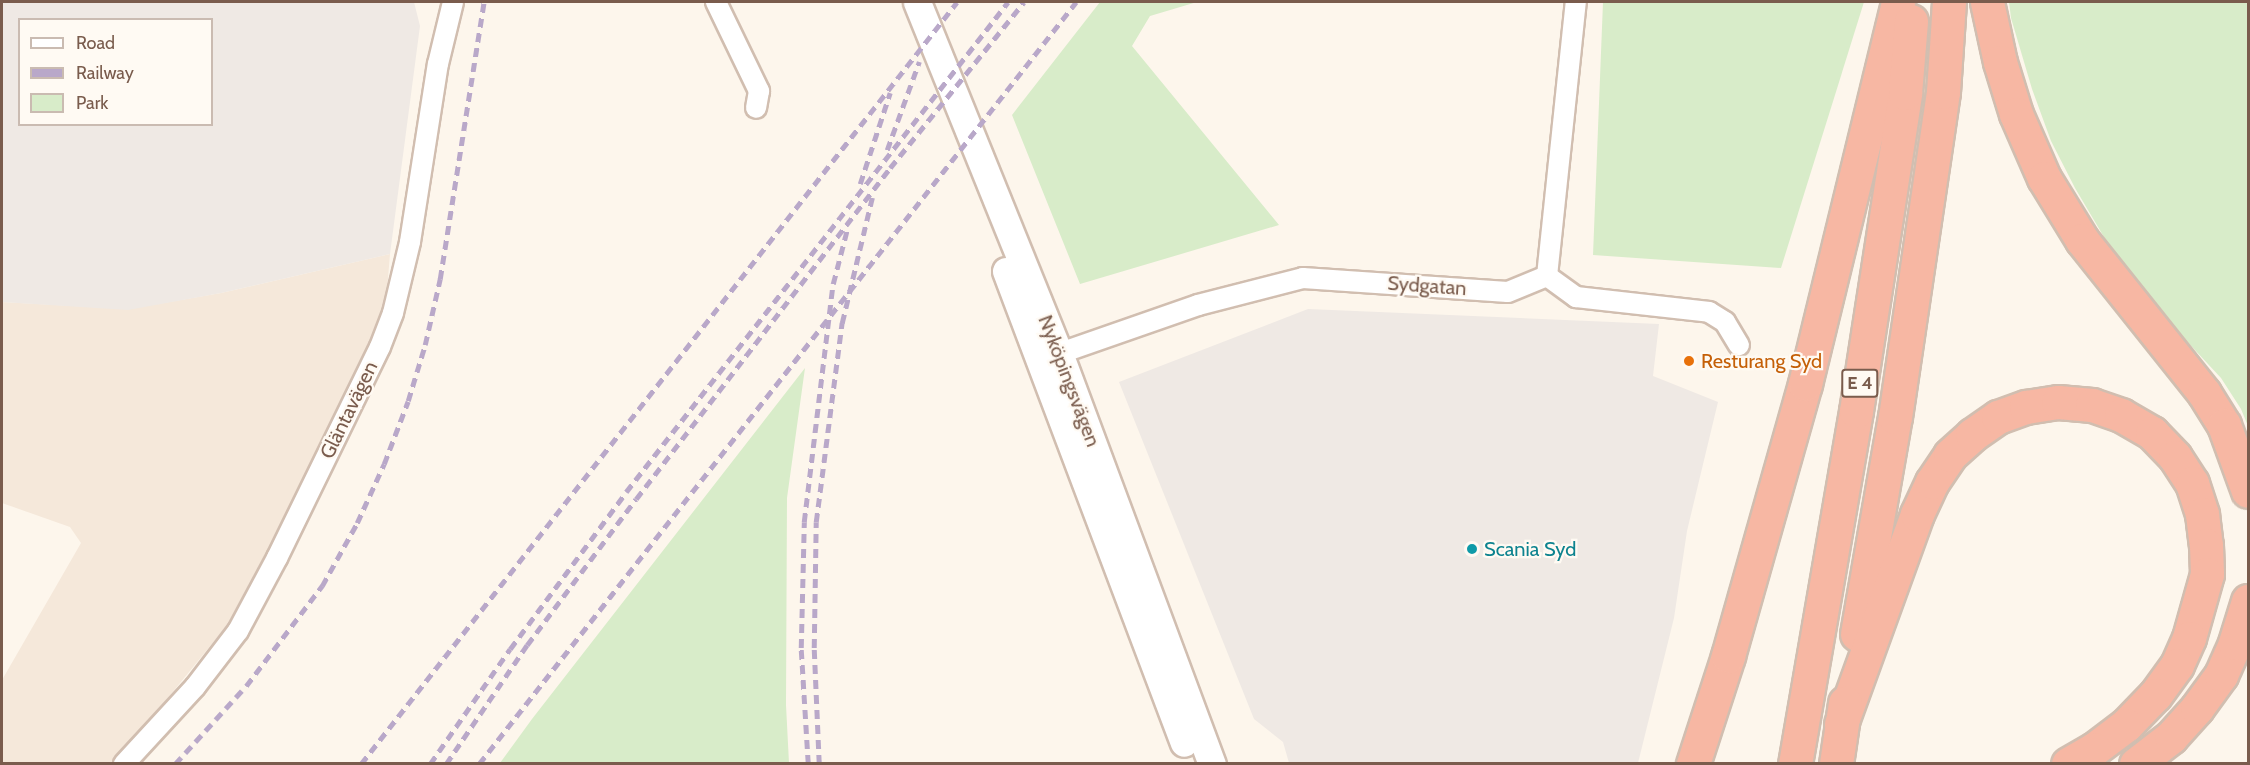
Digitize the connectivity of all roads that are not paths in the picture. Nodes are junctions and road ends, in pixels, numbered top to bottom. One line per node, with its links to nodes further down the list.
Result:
1 (453, 2): 17 (street, Gläntavägen)
2 (716, 2): 10 (street)
3 (901, 2): 13 (main road, Nyköpingsvägen)
4 (917, 2): 13 (main road, Nyköpingsvägen)
5 (1576, 2): 11 (street)
6 (1898, 2): 20 (highway)
7 (1912, 2): 21 (highway, E 4)
8 (1949, 2): 16 (highway, E 4)
9 (1987, 2): 14 (highway)
10 (756, 108)
11 (1547, 276): 12 (street); 13 (street, Sydgatan)
12 (1739, 345)
13 (1050, 357): 18 (main road, Nyköpingsvägen); 19 (main road, Nyköpingsvägen)
14 (2248, 492)
15 (2248, 602): 24 (highway)
16 (1841, 724): 22 (highway, E 4); 23 (highway)
17 (123, 764)
18 (1192, 764)
19 (1212, 764)
20 (1693, 764)
21 (1795, 764)
22 (1836, 764)
23 (2068, 764)
24 (2136, 764)

